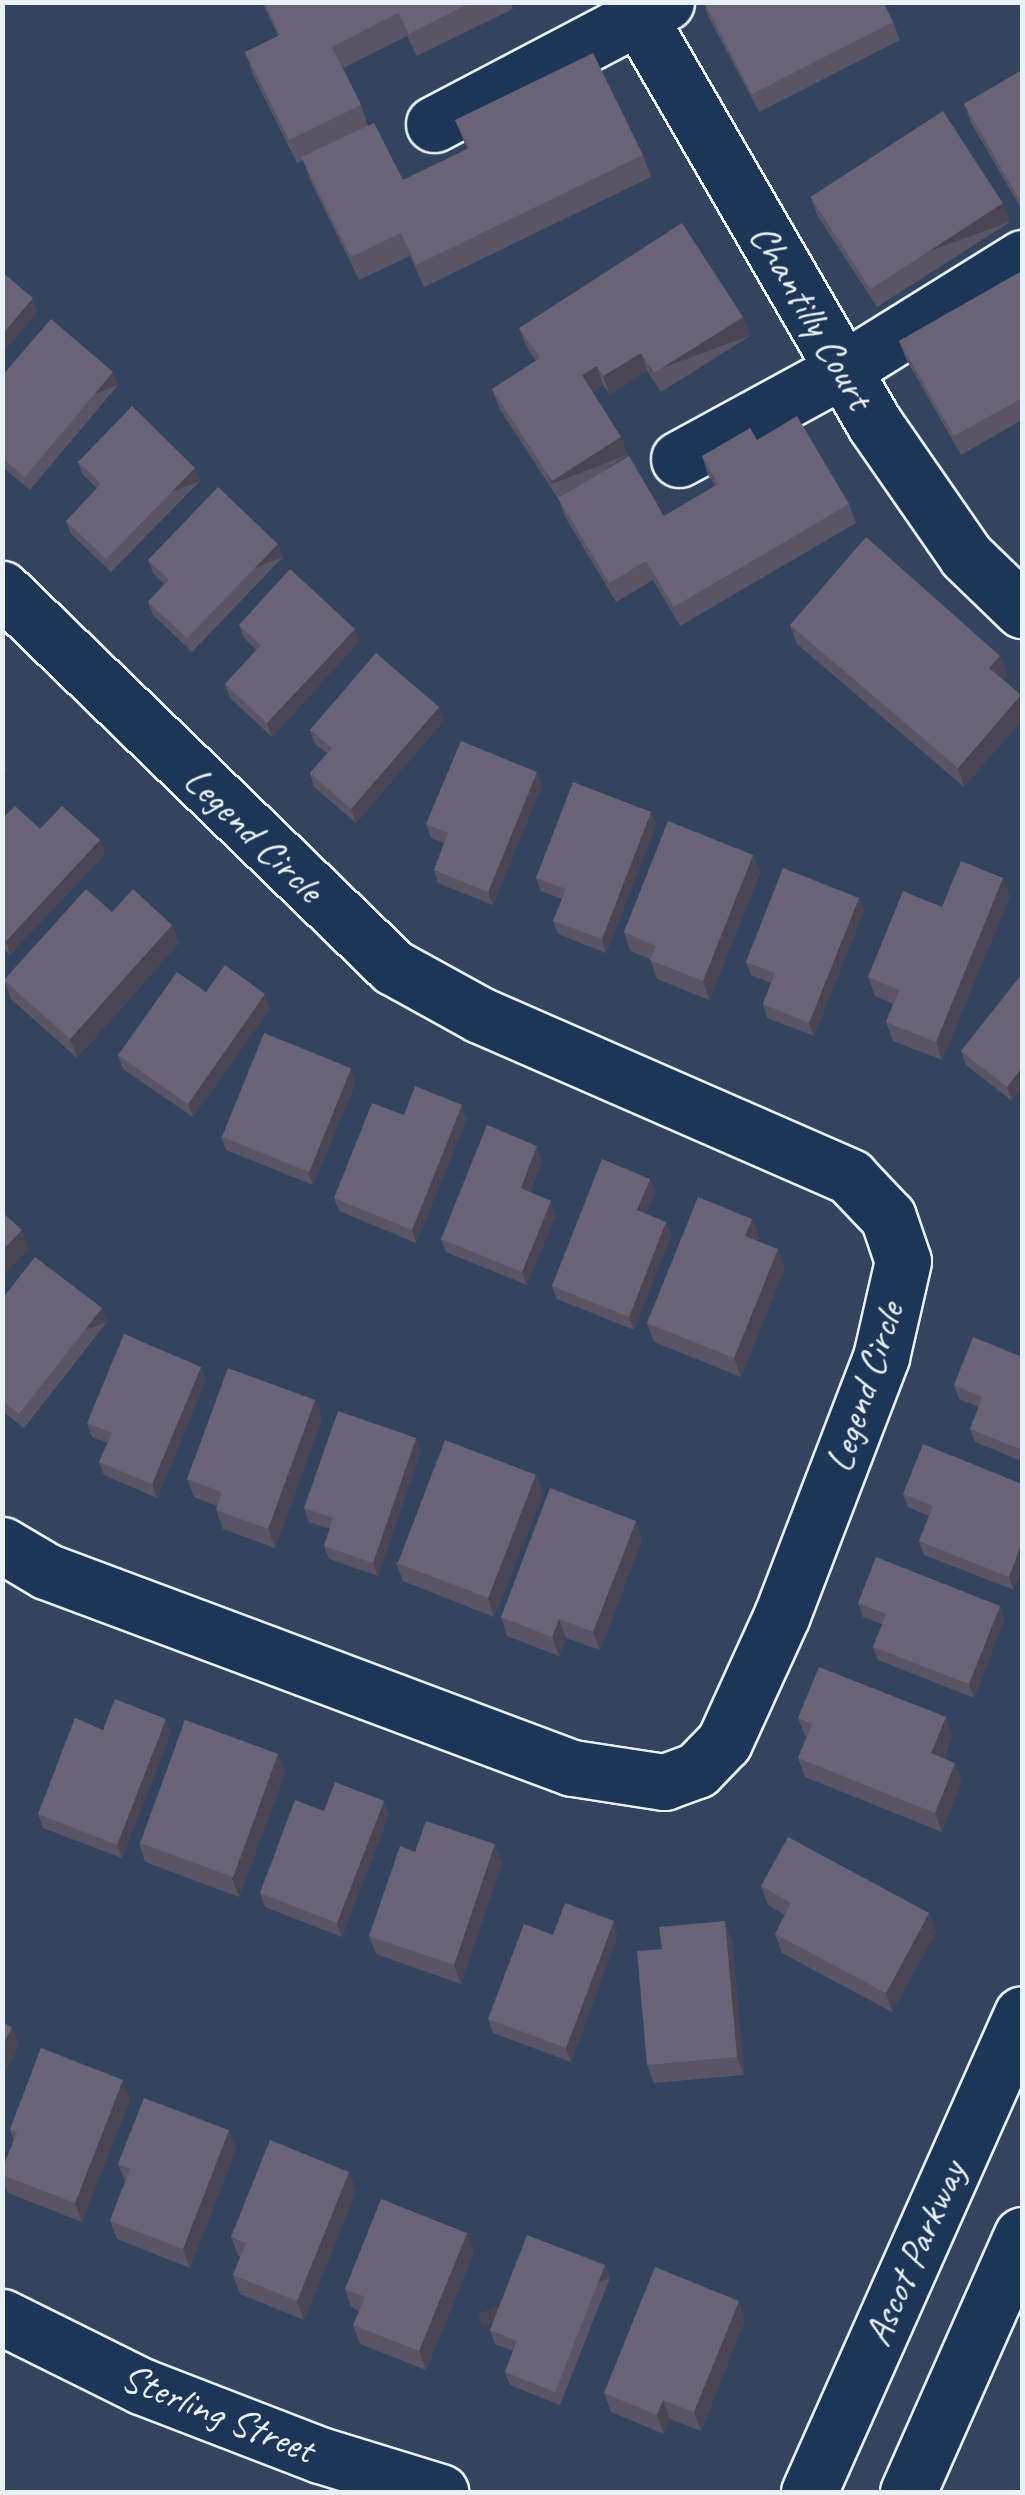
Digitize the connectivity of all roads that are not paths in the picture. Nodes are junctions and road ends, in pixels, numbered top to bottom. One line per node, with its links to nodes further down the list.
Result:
1 (644, 8): 2 (street); 4 (street, Chantilly Court)
2 (434, 124)
3 (1022, 258): 4 (street)
4 (844, 369): 5 (street); 7 (street, Chantilly Court)
5 (678, 459)
6 (2, 589): 8 (street, Legend Circle)
7 (1022, 610)
8 (2, 1545)
9 (1022, 2014): 13 (street, Ascot Parkway)
10 (1022, 2235): 14 (street)
11 (2, 2316): 12 (street, Sterling Street)
12 (440, 2492)
13 (809, 2492)
14 (908, 2492)

